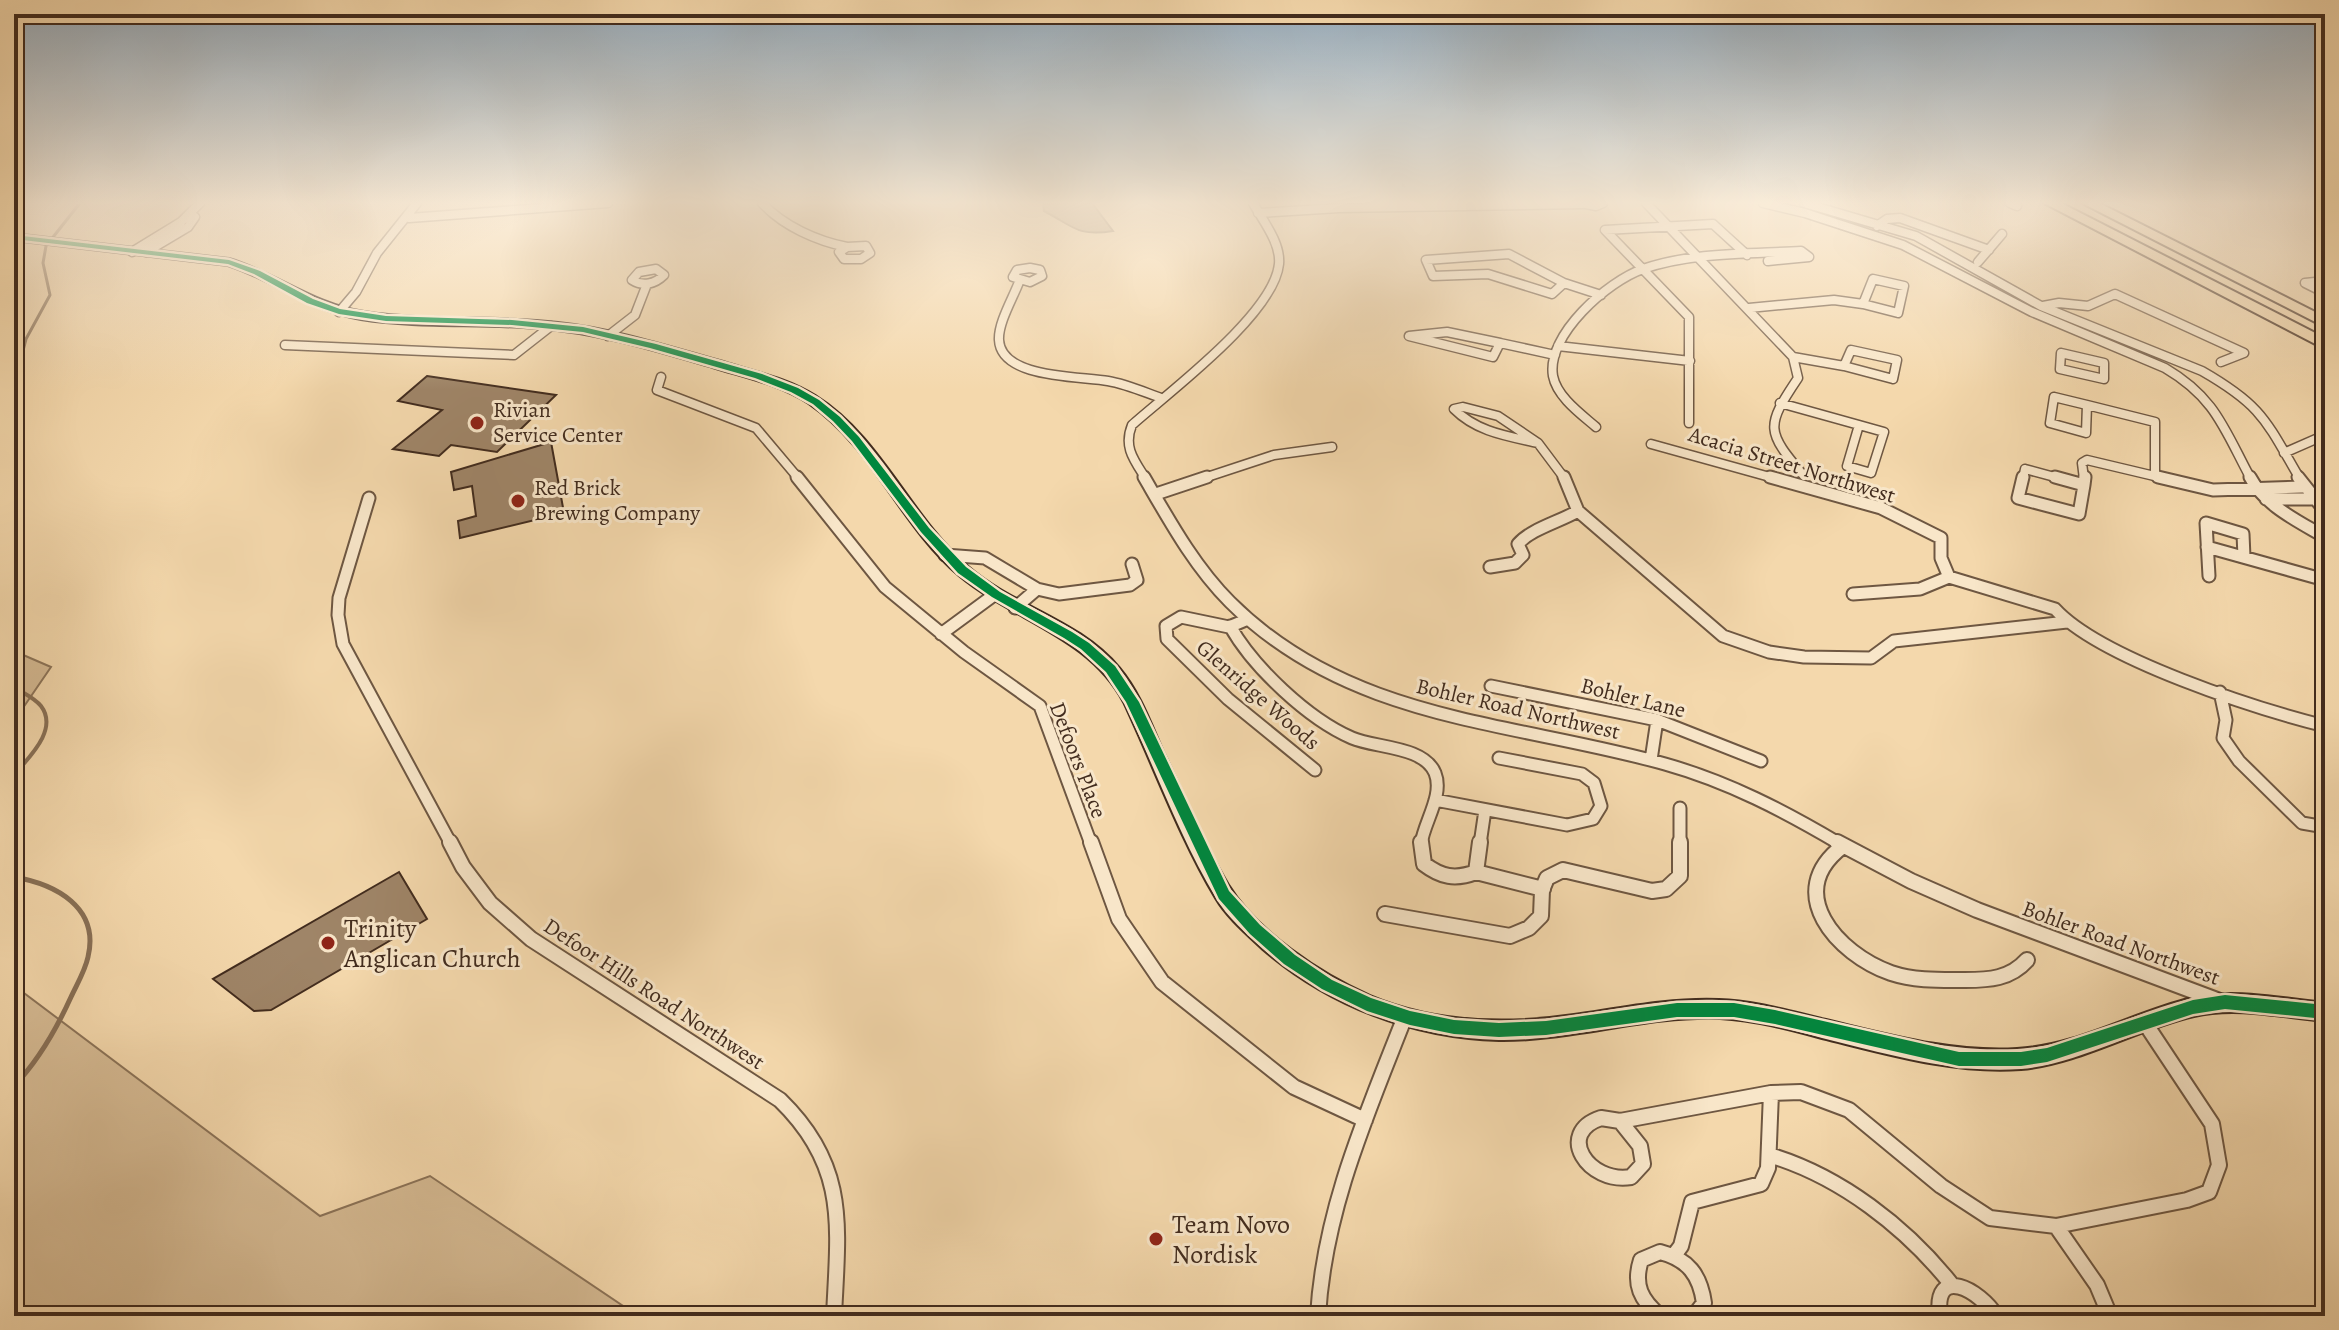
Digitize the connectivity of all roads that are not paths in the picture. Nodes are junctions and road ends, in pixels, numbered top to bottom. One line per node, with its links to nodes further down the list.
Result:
1 (236, 265): 23 (street)
2 (370, 265): 23 (street)
3 (1279, 265): 39 (street, Bohler Road Northwest)
4 (1428, 265): 16 (street)
5 (1530, 265): 16 (street)
6 (1639, 265): 13 (street)
7 (1666, 265): 13 (street)
8 (1707, 265): 22 (street)
9 (1946, 265): 24 (street)
10 (1969, 265): 21 (street)
11 (2171, 265): 29 (highway)
12 (2211, 265): 25 (highway)
13 (1643, 269): 19 (street); 34 (street)
14 (2325, 281): 18 (street)
15 (1019, 282): 39 (street)
16 (1564, 283): 19 (street)
17 (647, 284): 27 (street)
18 (2325, 293)
19 (1601, 295): 32 (street)
20 (1863, 304): 20 (street); 22 (street)
21 (2042, 306): 24 (street); 35 (street); 49 (street)
22 (1749, 308): 33 (street)
23 (339, 312): 26 (street)
24 (2032, 312): 31 (street)
25 (2325, 323)
26 (551, 326): 27 (street); 30 (street)
27 (608, 336): 63 (street)
28 (1500, 343): 28 (street); 32 (street)
29 (2325, 344)
30 (285, 345)
31 (2115, 346): 36 (street); 53 (street)
32 (1556, 351): 34 (street); 44 (street)
33 (1793, 357): 37 (street); 40 (street, Acacia Street Northwest)
34 (1690, 361): 42 (street)
35 (2221, 362)
36 (2104, 363): 36 (street)
37 (1844, 366): 37 (street)
38 (661, 377): 77 (street, Defoors Place)
39 (1161, 398): 55 (street, Bohler Road Northwest)
40 (1780, 403): 43 (street); 50 (street, Acacia Street Northwest)
41 (2087, 405): 41 (street); 51 (street)
42 (1689, 423)
43 (1859, 425): 43 (street)
44 (1596, 427)
45 (2325, 435): 49 (street)
46 (1538, 443): 46 (street); 59 (street)
47 (1651, 444): 68 (street, Acacia Street Northwest)
48 (1332, 447): 55 (street)
49 (2284, 453): 54 (street)
50 (1804, 476)
51 (2155, 476): 52 (street); 53 (street)
52 (2084, 485): 52 (street)
53 (2255, 487): 54 (street); 57 (street)
54 (2301, 487): 58 (street)
55 (1156, 494): 74 (street, Bohler Road Northwest)
56 (369, 498): 106 (street, Defoor Hills Road Northwest)
57 (2266, 499): 58 (street); 61 (street)
58 (2311, 499): 60 (street)
59 (1578, 511): 66 (street); 75 (street)
60 (2325, 511)
61 (2325, 537)
62 (2207, 547): 64 (street); 64 (street); 67 (street)
63 (945, 555): 70 (street); 72 (street)
64 (2244, 557): 69 (street)
65 (1132, 564): 70 (street)
66 (1490, 567)
67 (2209, 576)
68 (1949, 577): 71 (street); 75 (street)
69 (2325, 580)
70 (1037, 589): 73 (street)
71 (1853, 594)
72 (994, 595): 73 (street); 77 (street)
73 (1015, 608): 97 (street)
74 (1248, 619): 76 (street, Glenridge Woods); 83 (street, Bohler Road Northwest)
75 (2067, 622): 79 (street)
76 (1230, 626): 85 (street, Glenridge Woods); 86 (street, Glenridge Woods)
77 (941, 634): 100 (street, Defoors Place)
78 (1491, 686): 80 (street, Bohler Lane)
79 (2220, 692): 81 (street); 89 (street)
80 (1657, 720): 83 (street); 84 (street, Bohler Lane)
81 (2325, 726)
82 (1499, 758): 88 (street)
83 (1651, 760): 90 (street, Bohler Road Northwest)
84 (1761, 761)
85 (1315, 770)
86 (1435, 800): 88 (street); 91 (street, Glenridge Woods)
87 (1680, 808): 92 (street)
88 (1485, 810): 91 (street)
89 (2325, 827)
90 (1843, 846): 94 (street); 95 (street, Bohler Road Northwest)
91 (1476, 872): 92 (street, Glenridge Woods)
92 (1543, 889): 93 (street)
93 (1385, 914)
94 (2027, 960)
95 (2225, 1002): 96 (street); 98 (street)
96 (2325, 1012)
97 (1404, 1019): 98 (street); 100 (street)
98 (2145, 1023): 103 (street)
99 (1771, 1093): 101 (street); 102 (street); 103 (street)
100 (1365, 1120): 107 (street)
101 (1620, 1121): 101 (street)
102 (1769, 1155): 104 (street); 105 (street)
103 (2056, 1226): 112 (street)
104 (1675, 1254): 108 (street); 109 (street)
105 (1952, 1285): 110 (street); 111 (street)
106 (834, 1316)
107 (1318, 1316)
108 (1660, 1316)
109 (1694, 1316)
110 (1940, 1316)
111 (1996, 1316)
112 (2110, 1316)

